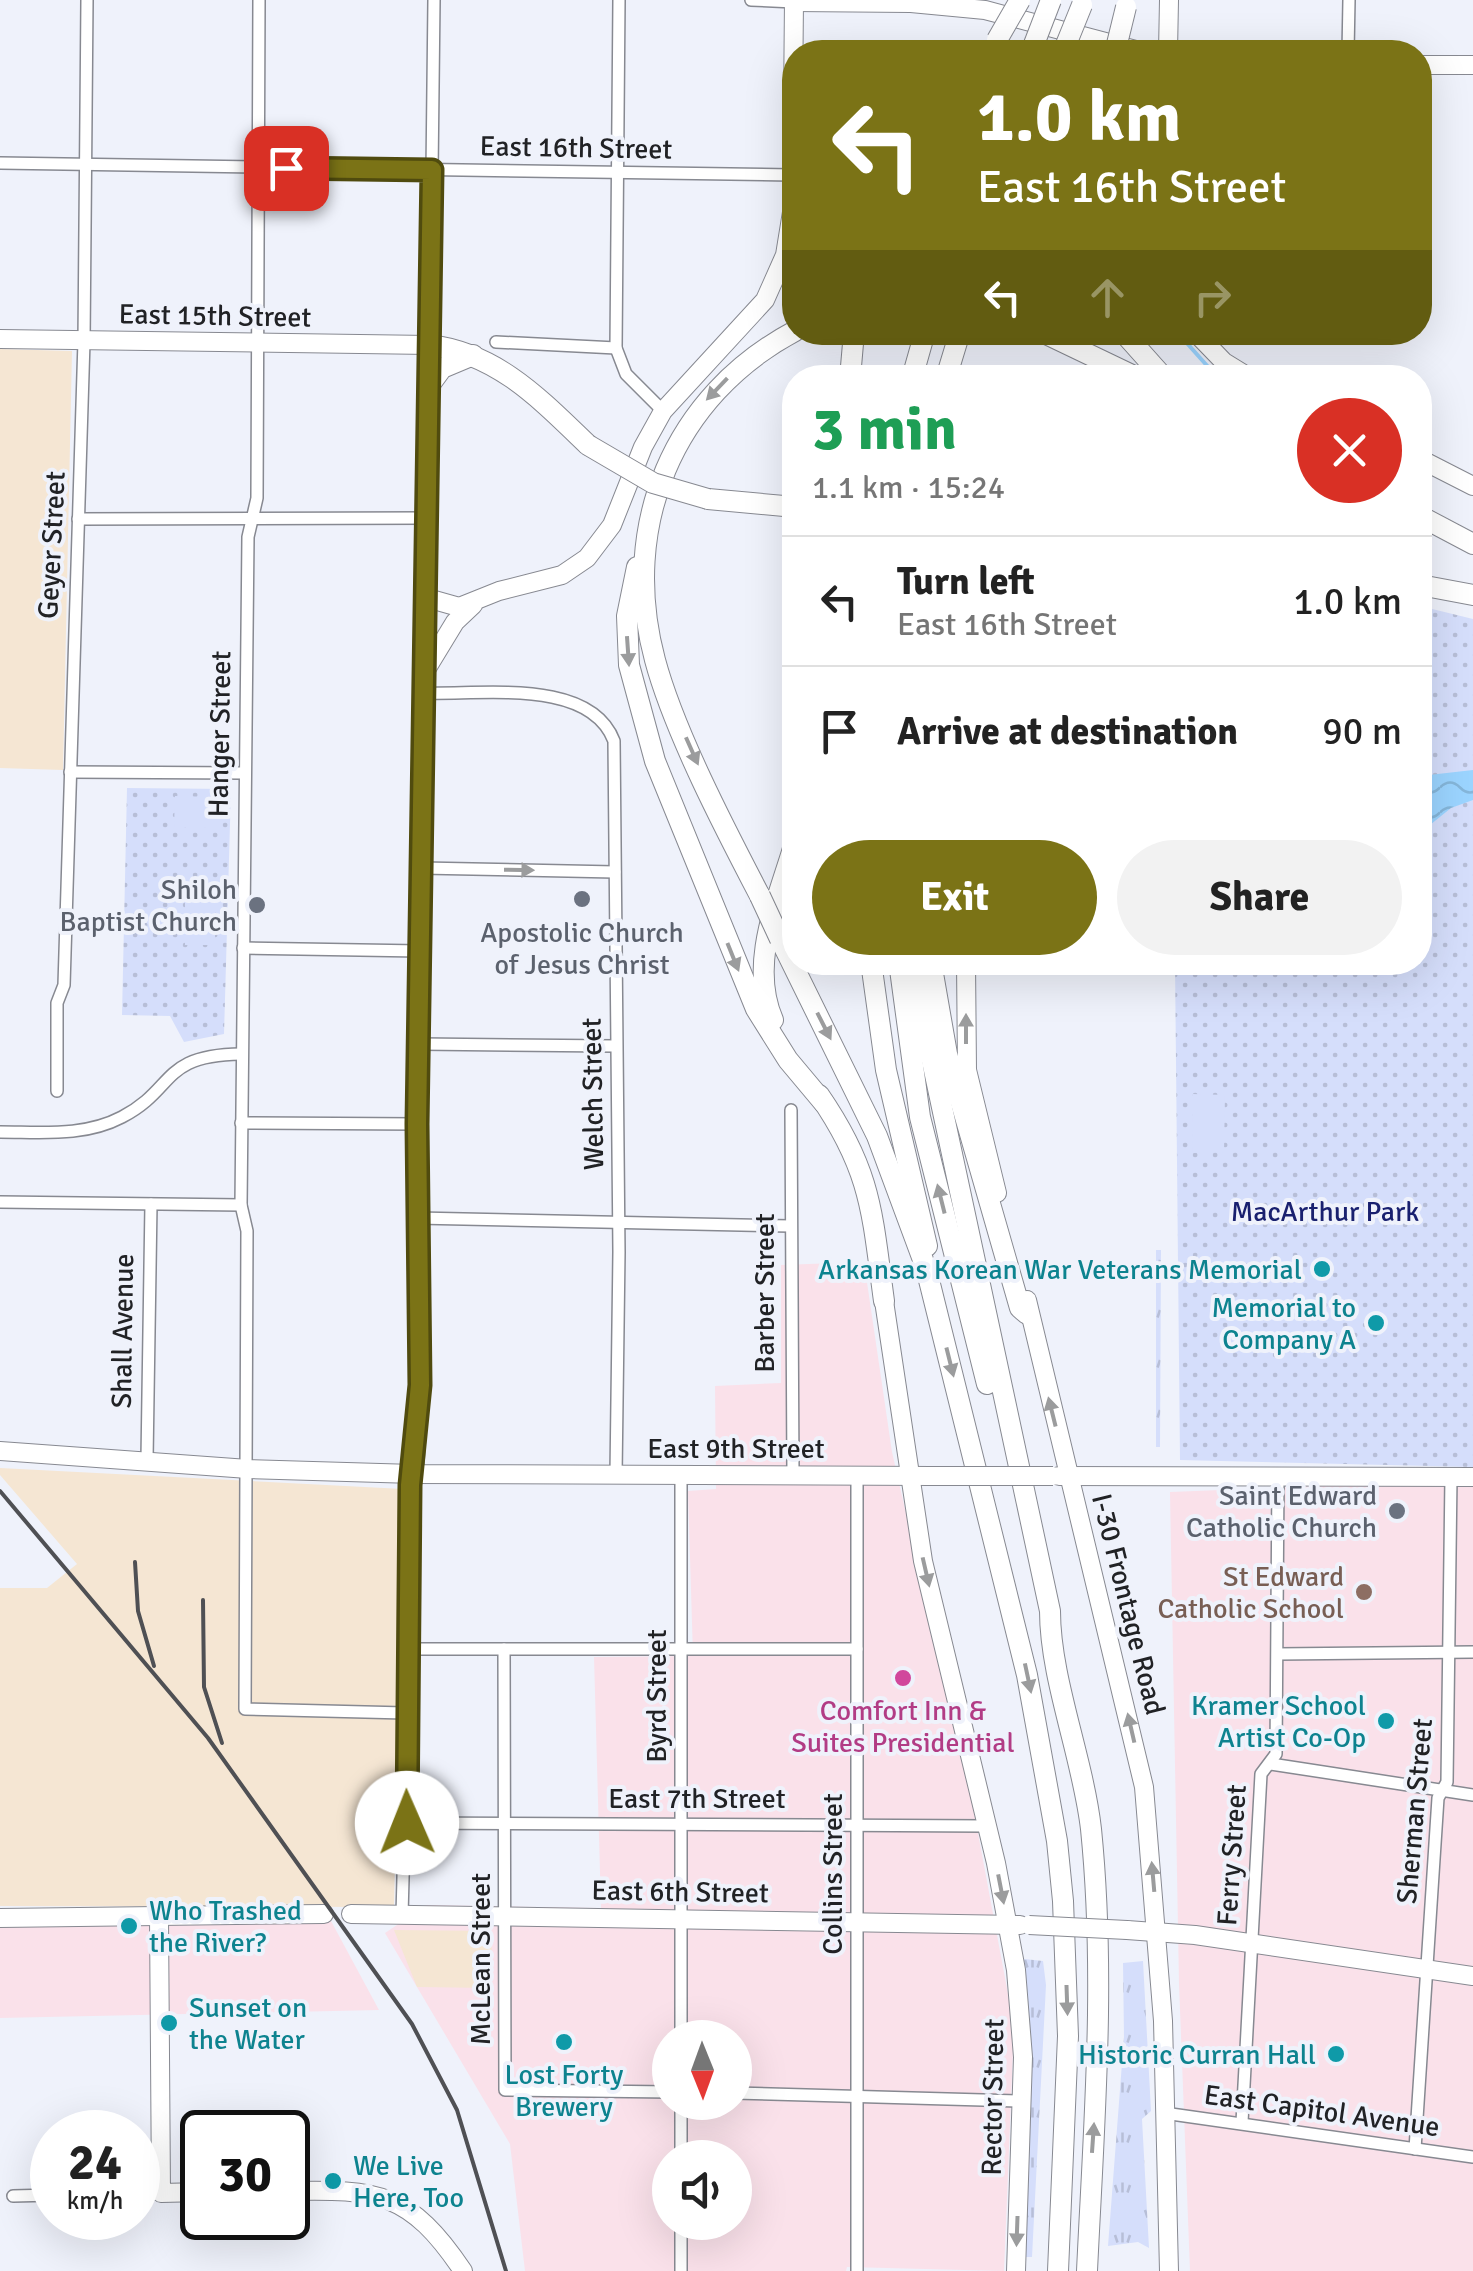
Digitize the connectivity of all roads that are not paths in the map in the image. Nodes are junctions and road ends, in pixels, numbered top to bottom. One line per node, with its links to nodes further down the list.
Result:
1 (87, 0): 25 (street, Geyer Street)
2 (259, 0): 26 (street, Hanger Street)
3 (434, 0): 27 (street)
4 (619, 0): 28 (street)
5 (751, 0): 10 (street)
6 (1020, 0): 15 (highway, bridge)
7 (1051, 0): 16 (highway, bridge)
8 (1169, 0): 20 (main road)
9 (1349, 0): 21 (street)
10 (794, 1): 13 (main road); 14 (main road)
11 (1084, 2): 17 (highway, bridge)
12 (1127, 3): 19 (highway, bridge)
13 (988, 5): 18 (main road)
14 (794, 40)
15 (997, 40)
16 (1036, 40)
17 (1068, 40)
18 (1103, 40)
19 (1117, 40)
20 (1168, 40)
21 (1348, 40)
22 (1432, 65): 23 (main road)
23 (1473, 65)
24 (0, 163): 25 (street, East 16th Street)
25 (83, 163): 26 (street, East 16th Street); 33 (street, Geyer Street)
26 (258, 167): 27 (street, East 16th Street); 34 (street, Hanger Street)
27 (432, 170): 28 (street, East 16th Street); 36 (street)
28 (618, 172): 29 (street, East 16th Street); 40 (street)
29 (782, 175)
30 (782, 257): 46 (main road)
31 (0, 339): 33 (main road, East 15th Street)
32 (782, 339): 57 (highway, one-way to 57)
33 (84, 341): 34 (main road, East 15th Street); 54 (street, Geyer Street)
34 (256, 342): 36 (main road, East 15th Street); 52 (street, Hanger Street)
35 (496, 342): 40 (street)
36 (430, 345): 41 (highway); 45 (main road)
37 (1069, 345): 42 (highway)
38 (1135, 345): 43 (highway)
39 (1208, 345): 44 (main road)
40 (616, 348): 46 (street)
41 (472, 354): 45 (highway); 50 (highway, bridge)
42 (1111, 365)
43 (1152, 365)
44 (1229, 365)
45 (431, 383): 53 (main road)
46 (663, 410): 61 (main road)
47 (1432, 465): 48 (main road)
48 (1473, 486)
49 (782, 499): 50 (highway)
50 (752, 504): 51 (highway)
51 (782, 506)
52 (249, 518): 53 (street); 54 (street); 67 (street, Hanger Street)
53 (428, 518): 60 (main road)
54 (78, 519): 66 (street, Geyer Street)
55 (1432, 522): 56 (highway)
56 (1473, 544)
57 (644, 557): 71 (highway, one-way to 71, bridge); 84 (highway, one-way to 84)
58 (1432, 586): 59 (highway)
59 (1473, 595)
60 (427, 598): 61 (main road); 62 (main road)
61 (481, 599): 63 (main road)
62 (427, 619): 63 (main road); 64 (main road)
63 (455, 622): 64 (main road)
64 (426, 668): 65 (main road)
65 (426, 694): 68 (main road); 69 (street, Welch Street)
66 (70, 772): 67 (street); 83 (street, Geyer Street)
67 (244, 773): 72 (street, Hanger Street)
68 (422, 868): 69 (street, one-way to 69); 73 (main road)
69 (615, 872): 81 (street, Welch Street)
70 (782, 888): 84 (highway)
71 (782, 942)
72 (243, 948): 73 (street); 82 (street, Hanger Street)
73 (420, 951): 80 (main road)
74 (798, 975): 95 (highway, one-way to 95, bridge)
75 (873, 975): 95 (highway)
76 (901, 975): 111 (highway, one-way to 76)
77 (918, 975): 111 (highway)
78 (933, 975): 97 (highway)
79 (966, 975): 97 (main road, I-30 Frontage Road, one-way to 79)
80 (420, 1044): 81 (street); 87 (main road)
81 (615, 1046): 93 (street, Welch Street)
82 (241, 1054): 86 (street, Hanger Street); 88 (street)
83 (56, 1091)
84 (824, 1103): 96 (highway)
85 (791, 1110): 94 (street, Barber Street)
86 (242, 1124): 87 (street); 91 (street, Hanger Street)
87 (417, 1124): 92 (main road)
88 (0, 1132)
89 (0, 1202): 90 (street)
90 (152, 1204): 91 (street); 99 (street, Shall Avenue)
91 (240, 1205): 100 (street, Hanger Street)
92 (418, 1218): 93 (street); 101 (main road)
93 (619, 1222): 94 (street); 103 (street, Welch Street)
94 (791, 1226): 102 (street, Barber Street)
95 (926, 1268): 159 (highway, one-way to 159)
96 (884, 1302): 106 (main road)
97 (1027, 1314): 107 (main road, I-30 Frontage Road, one-way to 97)
98 (0, 1451): 99 (main road, East 9th Street)
99 (148, 1459): 100 (main road, East 9th Street)
100 (248, 1469): 101 (main road, East 9th Street); 119 (street, Hanger Street)
101 (414, 1474): 103 (main road, East 9th Street); 112 (street)
102 (794, 1474): 104 (main road, East 9th Street); 105 (main road, East 9th Street)
103 (616, 1475): 104 (main road, East 9th Street)
104 (681, 1475): 114 (street, Byrd Street)
105 (857, 1476): 106 (main road, East 9th Street); 115 (street, Collins Street)
106 (909, 1476): 107 (main road, East 9th Street, bridge); 127 (main road, one-way to 127)
107 (1061, 1476): 108 (main road, East 9th Street); 137 (main road, I-30 Frontage Road, one-way to 107)
108 (1278, 1476): 109 (main road, East 9th Street); 118 (street, Ferry Street)
109 (1451, 1477): 110 (main road, East 9th Street); 116 (street, Sherman Street)
110 (1473, 1477)
111 (1050, 1633): 164 (highway, one-way to 111)
112 (409, 1649): 113 (street); 119 (street)
113 (504, 1649): 114 (street); 124 (street, McLean Street)
114 (680, 1649): 115 (street); 125 (street, Byrd Street)
115 (857, 1649): 126 (street, Collins Street)
116 (1449, 1652): 117 (street); 118 (street); 121 (street, Sherman Street)
117 (1473, 1652)
118 (1278, 1654): 120 (street, Ferry Street)
119 (405, 1712): 123 (street)
120 (1272, 1764): 121 (street); 139 (street, Ferry Street)
121 (1442, 1791): 122 (street); 140 (street, Sherman Street)
122 (1473, 1796)
123 (407, 1823): 124 (street, East 7th Street); 130 (street)
124 (504, 1823): 125 (street, East 7th Street); 131 (street, McLean Street)
125 (681, 1824): 126 (street, East 7th Street); 134 (street, Byrd Street)
126 (857, 1824): 127 (street, East 7th Street); 135 (street, Collins Street)
127 (986, 1826): 136 (main road, one-way to 136)
128 (324, 1914): 133 (main road)
129 (351, 1914): 130 (main road, East 6th Street)
130 (402, 1915): 131 (main road, East 6th Street)
131 (507, 1916): 134 (main road, East 6th Street); 144 (street, McLean Street)
132 (0, 1918): 133 (main road)
133 (159, 1918): 148 (main road)
134 (681, 1918): 135 (main road, East 6th Street); 143 (street, Byrd Street)
135 (856, 1920): 136 (main road, East 6th Street); 146 (street, Collins Street)
136 (1009, 1925): 137 (main road, East 6th Street, bridge); 147 (main road, Rector Street)
137 (1158, 1931): 138 (main road); 142 (main road, I-30 Frontage Road)
138 (1204, 1936): 139 (main road); 142 (main road)
139 (1249, 1943): 140 (main road); 150 (street, Ferry Street)
140 (1426, 1970): 141 (main road); 151 (street, Sherman Street)
141 (1473, 1976)
142 (1160, 1980): 149 (main road, I-30 Frontage Road)
143 (681, 2020)
144 (652, 2092)
145 (752, 2093): 146 (street)
146 (857, 2095): 147 (street); 162 (street, Collins Street)
147 (1022, 2100): 163 (main road, Rector Street, one-way to 163)
148 (160, 2110)
149 (1164, 2113): 150 (street, East Capitol Avenue); 165 (main road, I-30 Frontage Road)
150 (1242, 2122): 151 (street, East Capitol Avenue)
151 (1415, 2148): 152 (street, East Capitol Avenue)
152 (1473, 2157)
153 (310, 2192): 160 (main road)
154 (160, 2193): 155 (main road)
155 (180, 2193)
156 (13, 2196): 157 (street)
157 (30, 2196)
158 (681, 2240): 161 (street)
159 (1050, 2270)
160 (462, 2271)
161 (681, 2271)
162 (858, 2271)
163 (1016, 2271)
164 (1088, 2271)
165 (1169, 2271)

